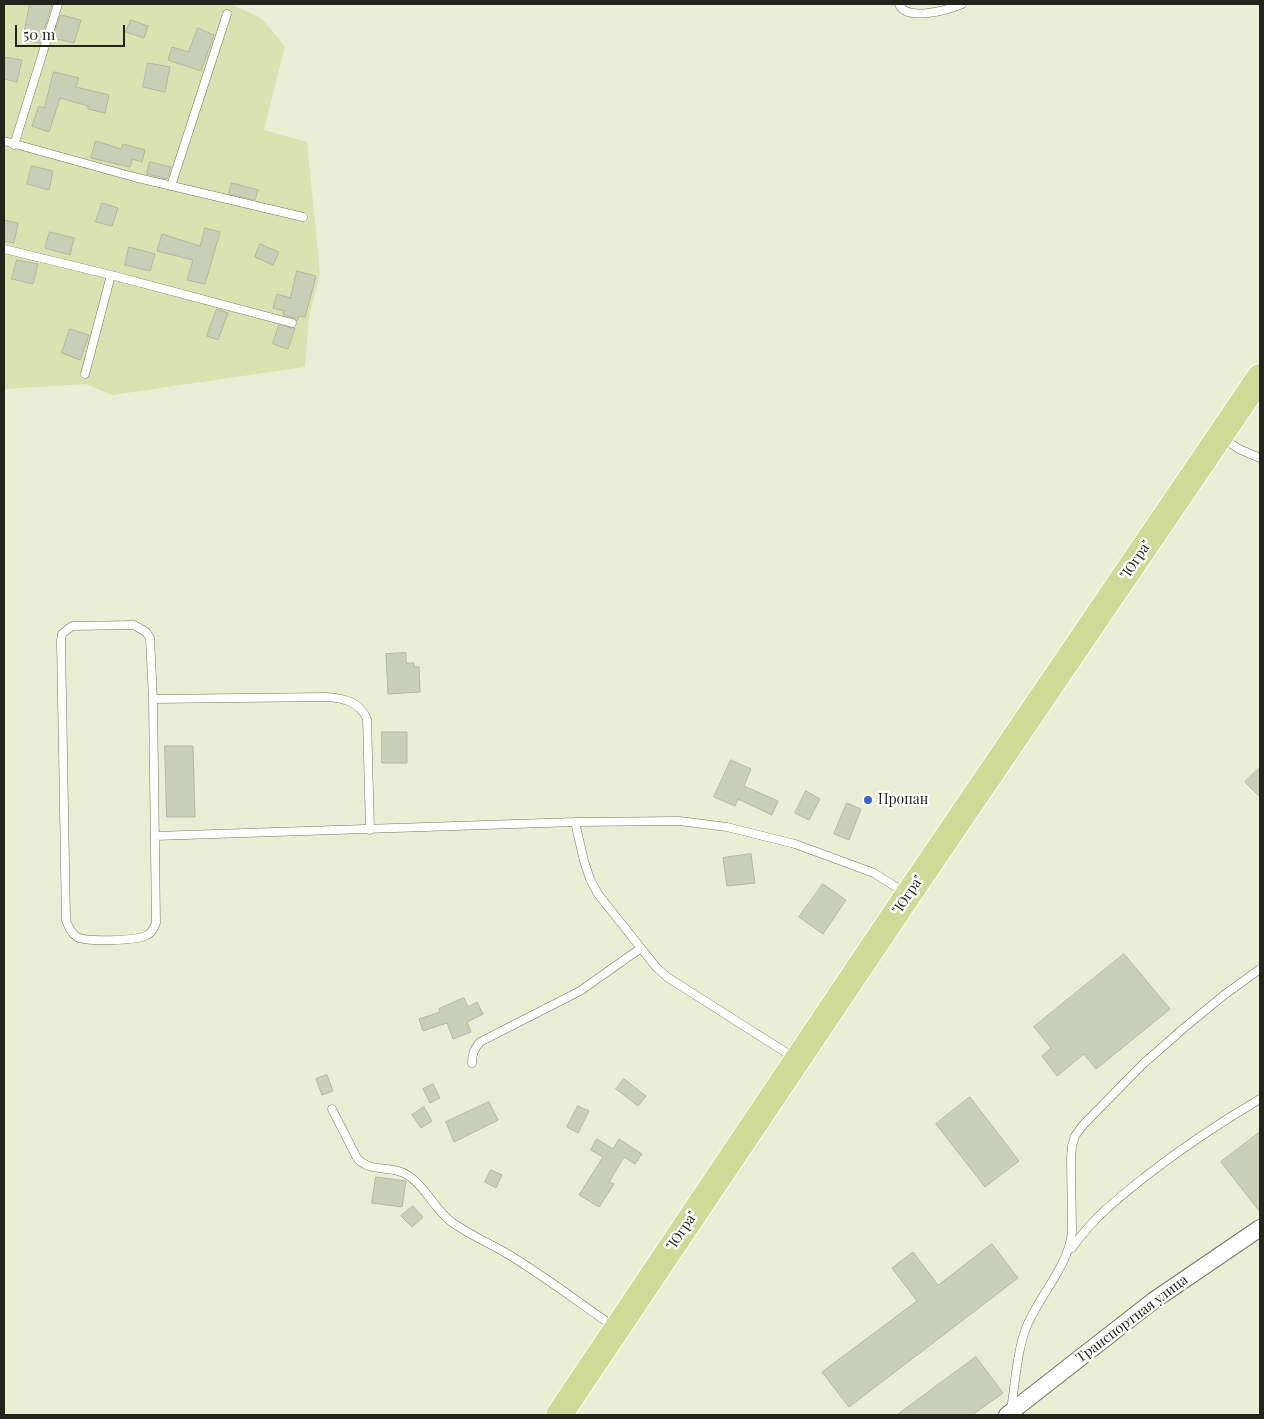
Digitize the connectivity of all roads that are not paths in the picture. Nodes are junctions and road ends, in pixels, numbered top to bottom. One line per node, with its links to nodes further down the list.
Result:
1 (58, 4): 6 (lane)
2 (899, 4): 3 (lane)
3 (962, 4)
4 (227, 14): 7 (lane)
5 (4, 141): 6 (lane)
6 (14, 144): 7 (lane)
7 (171, 186): 8 (lane)
8 (304, 217)
9 (4, 249): 10 (lane)
10 (111, 274): 11 (lane); 12 (lane)
11 (292, 322)
12 (86, 374)
13 (1260, 377): 14 (highway, "Югра")
14 (1220, 436): 15 (lane); 20 (highway, "Югра")
15 (1260, 458)
16 (153, 699): 18 (lane); 19 (lane); 19 (lane)
17 (575, 822): 18 (lane); 20 (lane); 21 (lane)
18 (370, 830): 19 (lane)
19 (155, 836)
20 (908, 894): 23 (highway, "Югра")
21 (641, 948): 23 (lane); 24 (lane)
22 (1260, 969): 28 (lane)
23 (797, 1060): 29 (highway, "Югра")
24 (472, 1063)
25 (1260, 1099): 28 (lane)
26 (332, 1109): 29 (lane)
27 (1260, 1228): 30 (street, Транспортная улица)
28 (1066, 1256): 30 (lane)
29 (617, 1329): 31 (highway, "Югра")
30 (1009, 1414)
31 (559, 1415)

